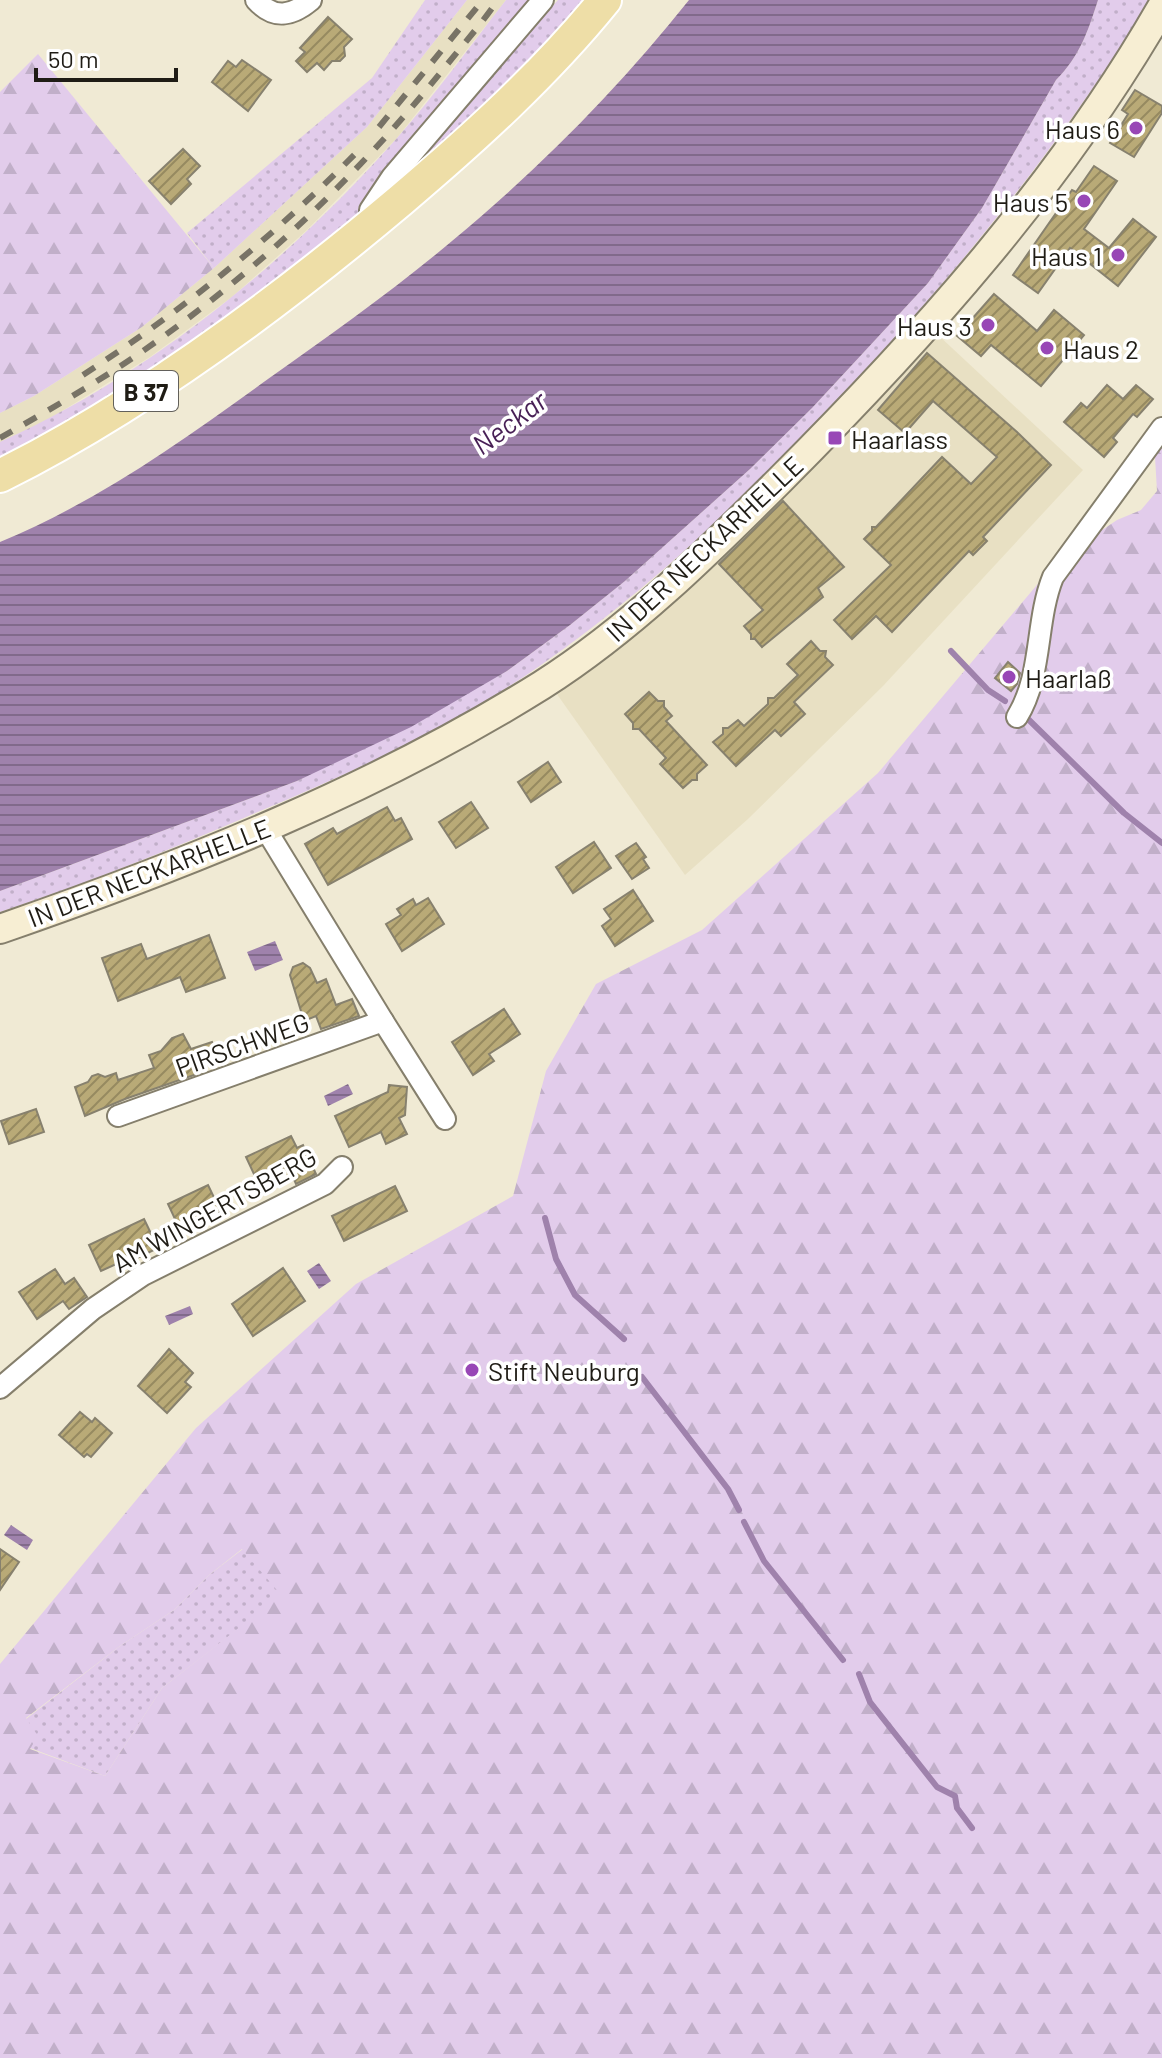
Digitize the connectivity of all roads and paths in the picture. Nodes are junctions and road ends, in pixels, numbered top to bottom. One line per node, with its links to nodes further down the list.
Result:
1 (256, 0): 2 (street)
2 (311, 0)
3 (543, 0): 6 (street)
4 (605, 0): 6 (main road, B 37)
5 (1162, 7): 10 (main road, IN DER NECKARHELLE)
6 (370, 226): 8 (main road, B 37)
7 (1162, 428): 9 (street)
8 (0, 476)
9 (1017, 717)
10 (265, 828): 11 (main road, IN DER NECKARHELLE); 12 (street)
11 (0, 929)
12 (383, 1021): 13 (street, PIRSCHWEG); 14 (street)
13 (118, 1116)
14 (445, 1119)
15 (342, 1167): 16 (street, AM WINGERTSBERG)
16 (0, 1388)

